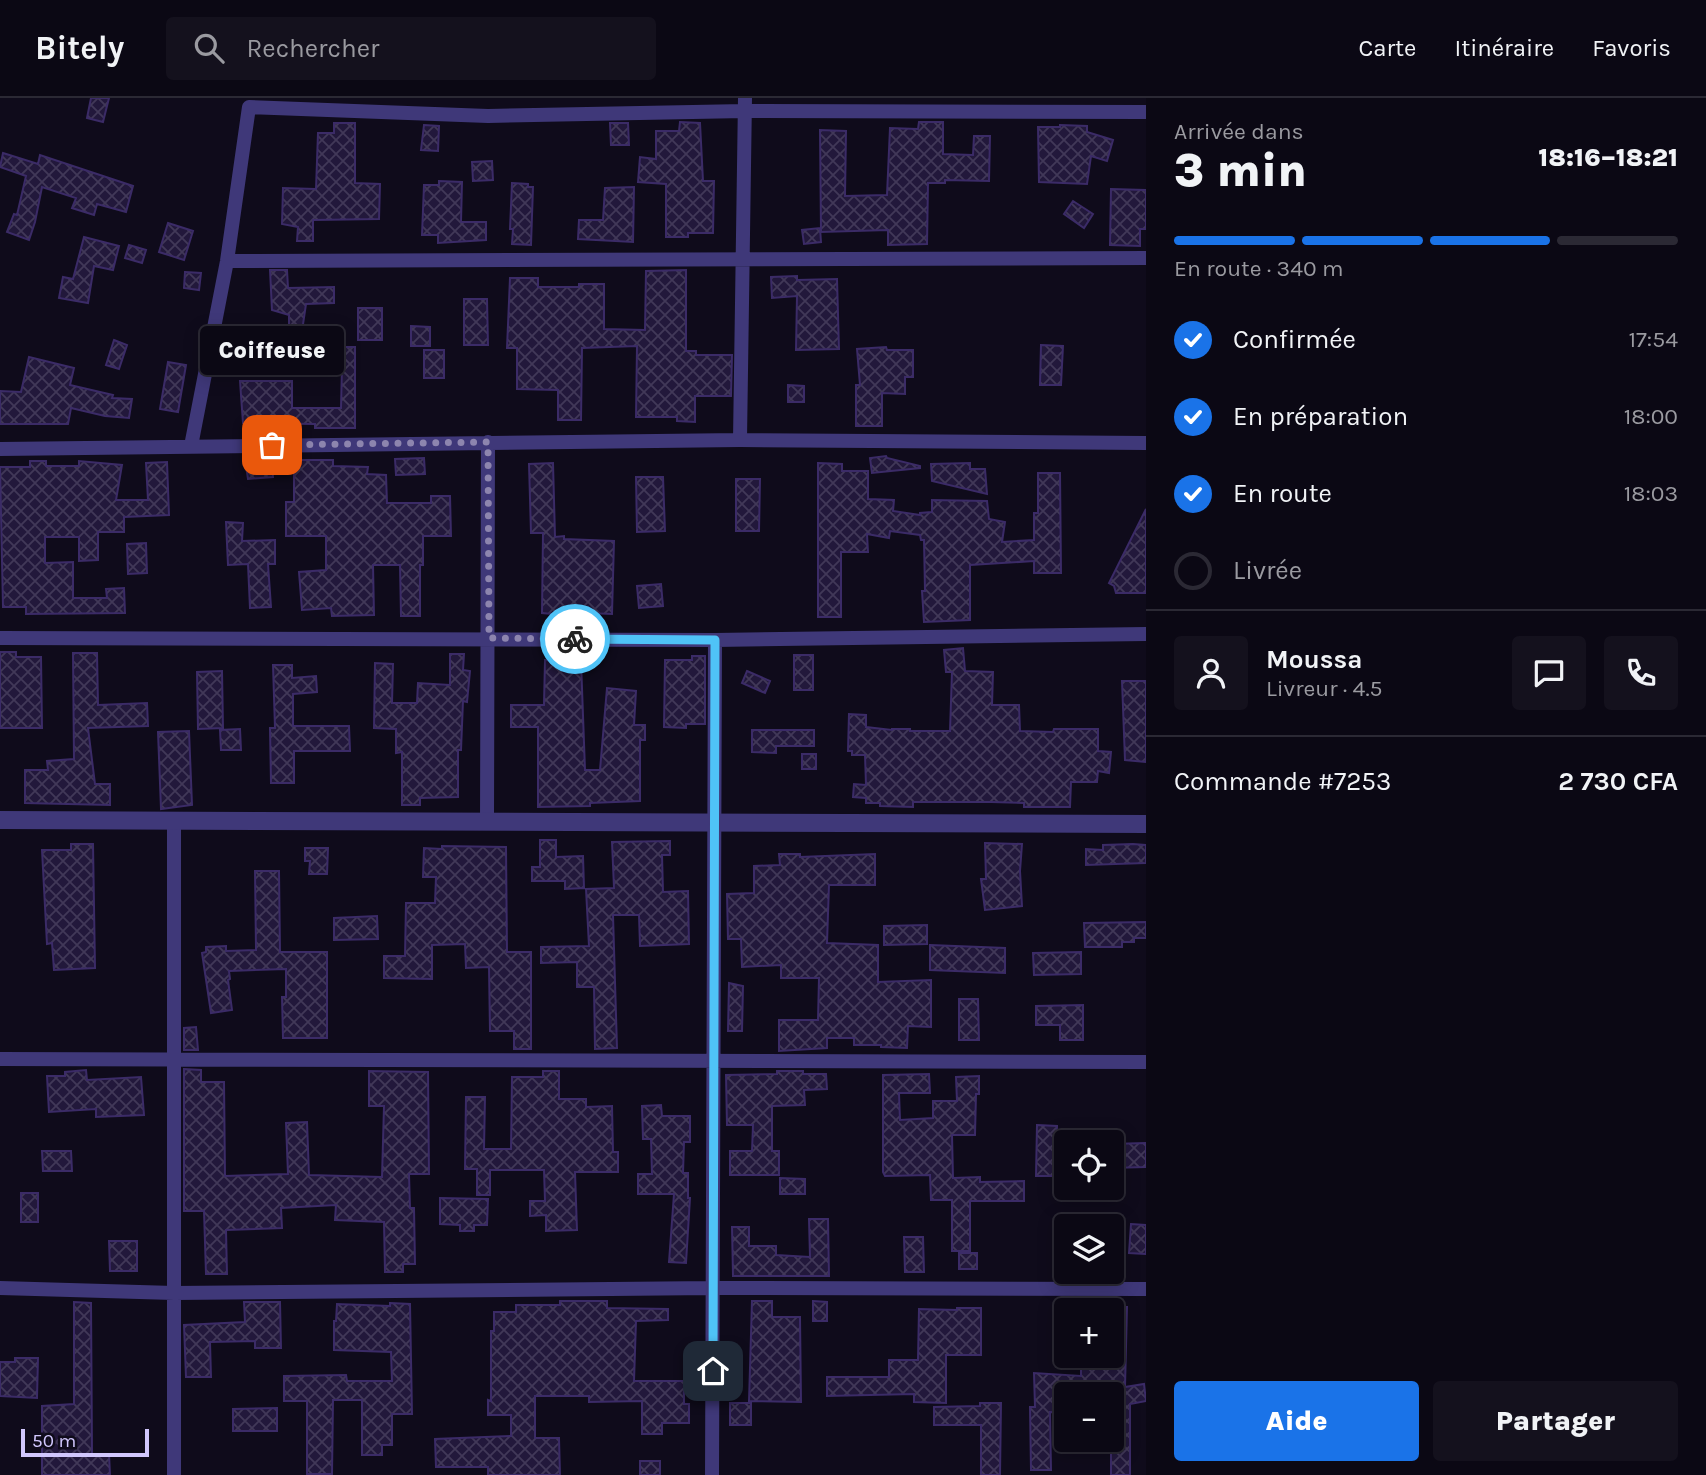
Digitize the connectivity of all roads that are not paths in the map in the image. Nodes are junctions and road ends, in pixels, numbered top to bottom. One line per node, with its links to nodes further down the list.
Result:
1 (745, 104): 2 (street); 3 (street); 5 (street)
2 (1146, 112)
3 (743, 258): 4 (street); 5 (street); 6 (street)
4 (1146, 258)
5 (226, 261): 9 (street)
6 (740, 440): 7 (street); 8 (street)
7 (488, 442): 9 (street); 13 (street)
8 (1146, 443)
9 (191, 446): 10 (street)
10 (0, 449)
11 (1146, 635): 14 (street)
12 (0, 638): 13 (street)
13 (489, 638): 14 (street); 17 (street)
14 (715, 640): 18 (street)
15 (0, 820): 16 (street)
16 (174, 821): 17 (street); 21 (street)
17 (487, 822): 18 (street)
18 (714, 822): 19 (street); 22 (street)
19 (1146, 824)
20 (0, 1059): 21 (street)
21 (174, 1059): 22 (street); 27 (street)
22 (714, 1060): 23 (street); 24 (street)
23 (1146, 1062)
24 (713, 1288): 26 (street); 27 (street); 29 (street)
25 (0, 1289): 27 (street)
26 (1146, 1289)
27 (174, 1293): 28 (street)
28 (174, 1475)
29 (712, 1475)

